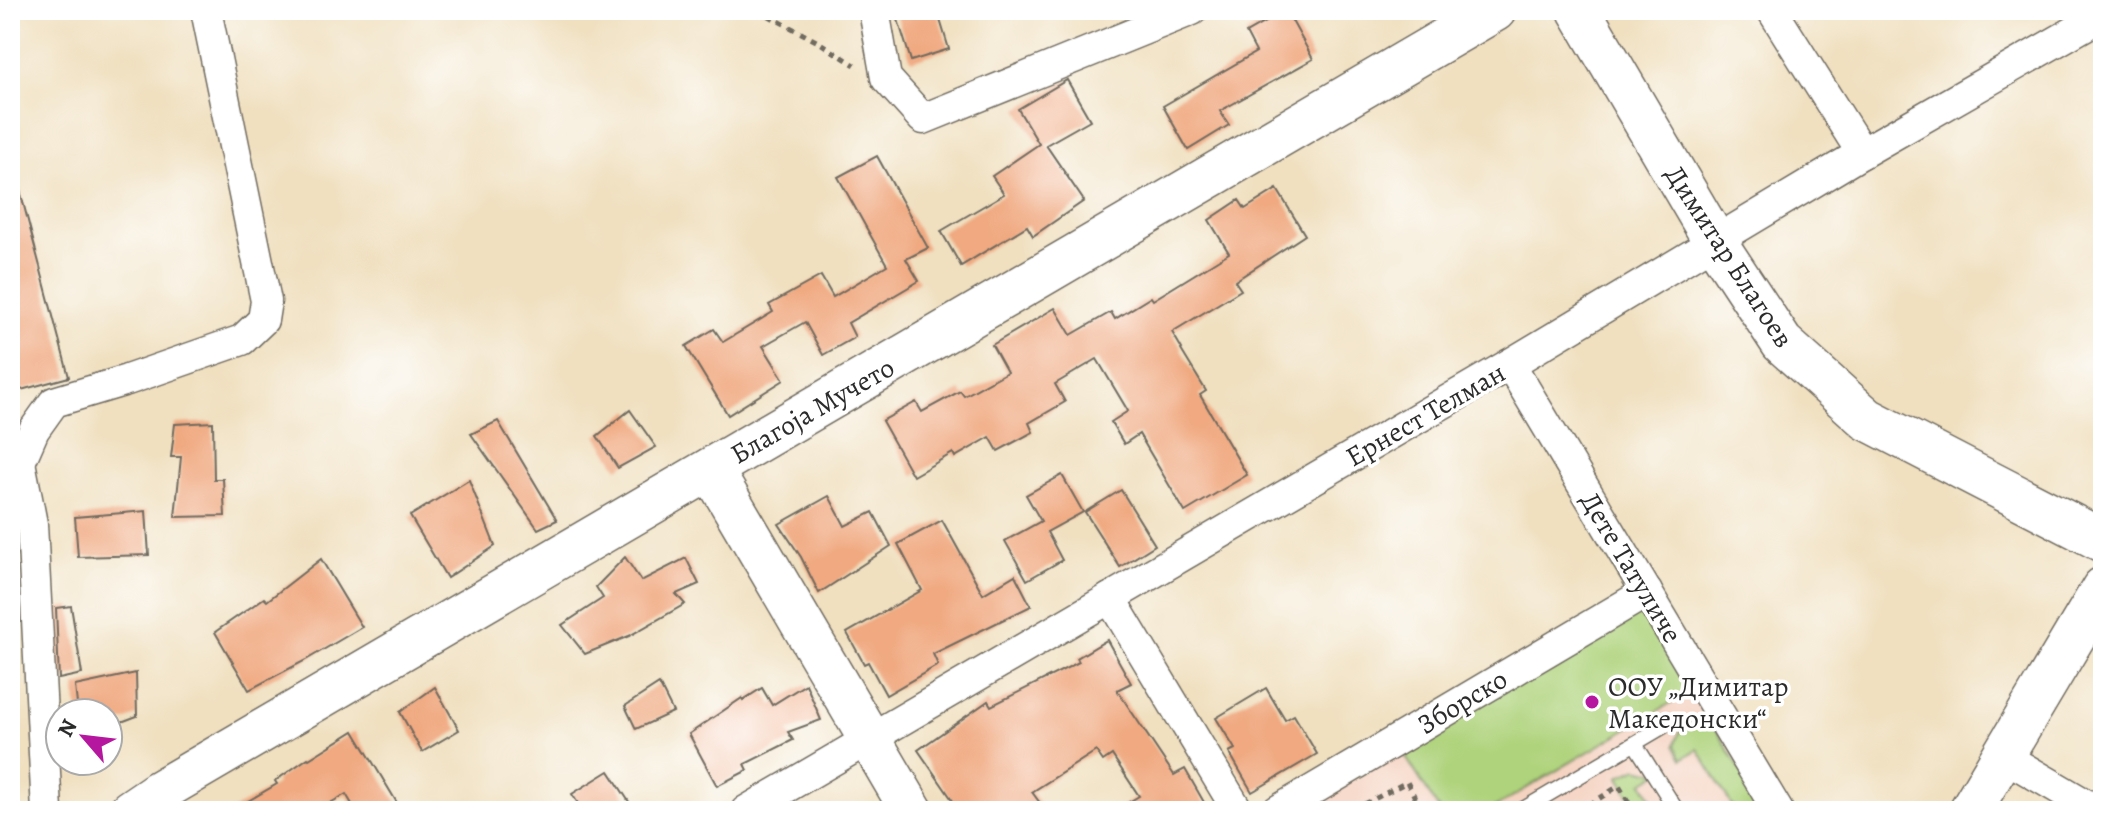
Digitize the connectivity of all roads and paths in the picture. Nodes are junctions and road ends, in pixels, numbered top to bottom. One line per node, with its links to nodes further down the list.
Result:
1 (206, 10): 13 (street)
2 (758, 10): 9 (path)
3 (874, 10): 4 (street)
4 (1192, 10)
5 (1495, 10): 14 (street, Благоја Мучето)
6 (1579, 10): 11 (street, Димитар Благоев)
7 (1772, 10): 10 (street)
8 (2103, 15): 10 (street, Ернест Телман)
9 (865, 72)
10 (1862, 153): 11 (street, Ернест Телман)
11 (1714, 240): 12 (street, Ернест Телман); 15 (street, Димитар Благоев)
12 (1510, 364): 17 (street, Дете Татуличе); 18 (street, Ернест Телман)
13 (15, 464): 23 (street)
14 (711, 469): 20 (street); 24 (street, Благоја Мучето)
15 (2103, 541)
16 (2103, 588): 22 (street)
17 (1647, 592): 28 (street, Зборско); 35 (street, Дете Татуличе)
18 (1110, 598): 20 (street, Ернест Телман); 27 (street)
19 (1671, 722): 21 (lane)
20 (871, 738): 25 (street, Ернест Телман); 26 (street)
21 (1635, 744): 31 (lane); 34 (lane)
22 (2003, 756): 36 (street); 37 (street)
23 (47, 811)
24 (130, 811)
25 (746, 811)
26 (912, 811)
27 (1238, 811)
28 (1277, 811)
29 (1358, 811): 30 (path)
30 (1422, 811)
31 (1520, 811)
32 (1579, 811): 33 (path)
33 (1634, 811)
34 (1677, 811)
35 (1778, 811)
36 (1970, 811)
37 (2097, 811)

